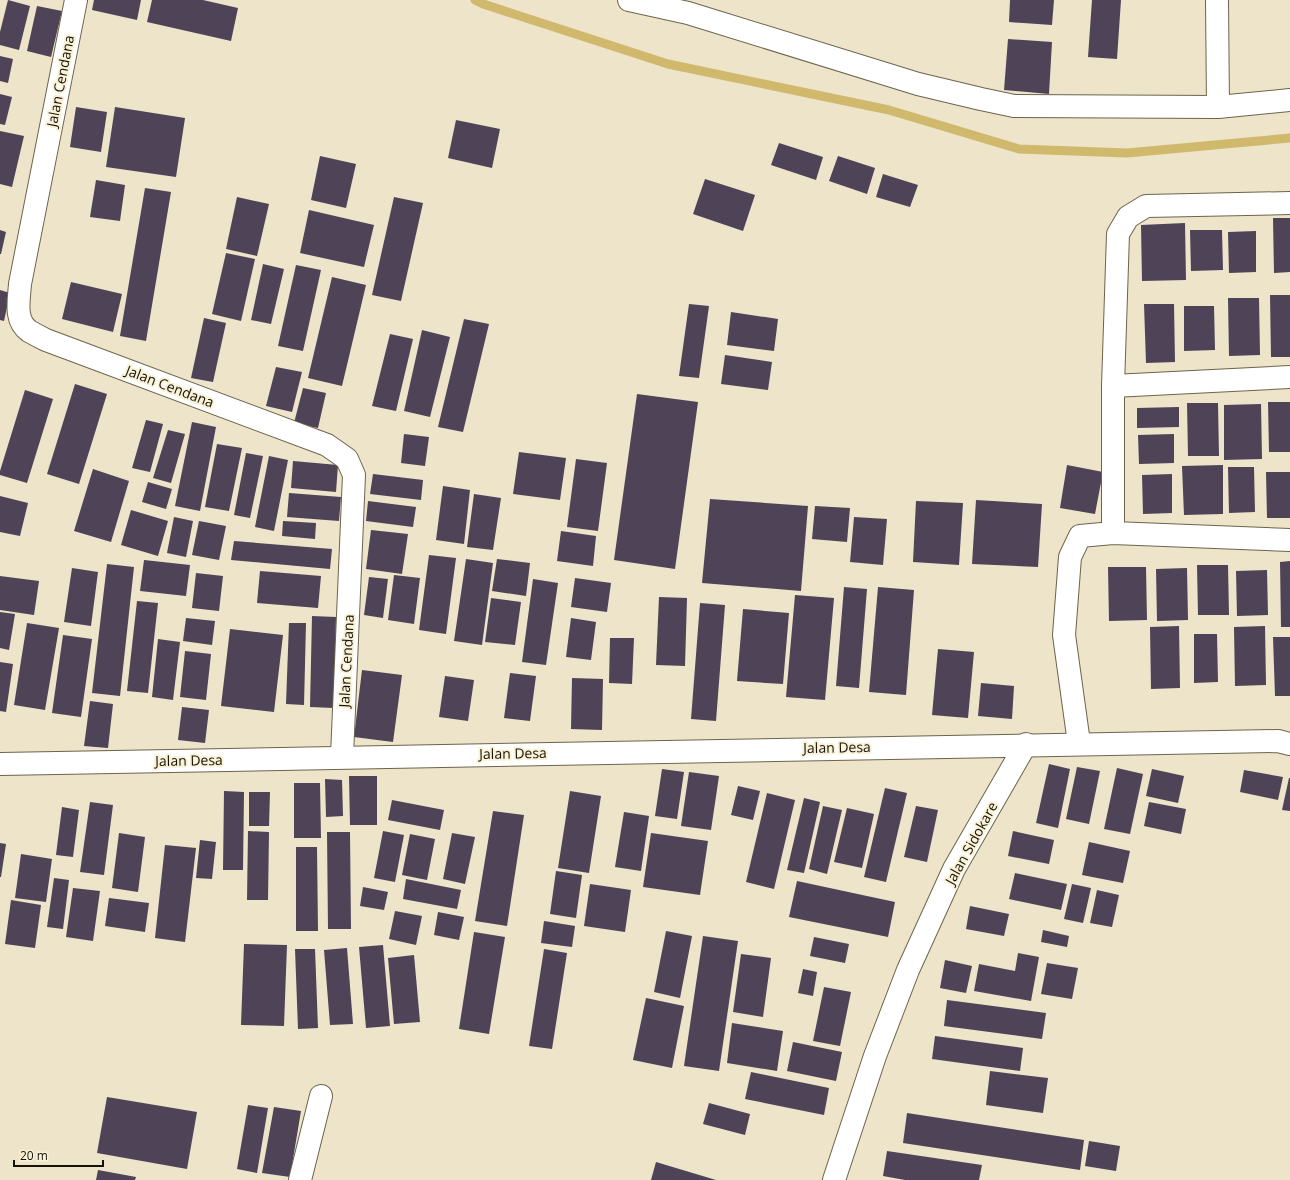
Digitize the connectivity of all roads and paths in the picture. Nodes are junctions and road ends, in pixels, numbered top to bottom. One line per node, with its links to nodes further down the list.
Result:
1 (76, 0): 15 (street, Jalan Cendana)
2 (629, 0): 4 (street)
3 (1217, 0): 6 (street)
4 (690, 6): 6 (street)
5 (1290, 100): 6 (street)
6 (1218, 108)
7 (1290, 203): 9 (street)
8 (1290, 377): 9 (street)
9 (1113, 386): 10 (street)
10 (1113, 533): 11 (street); 13 (street)
11 (1290, 540)
12 (1286, 741): 13 (street)
13 (1079, 743): 14 (street)
14 (1026, 744): 15 (street, Jalan Desa); 19 (street, Jalan Sidokare)
15 (342, 756): 16 (street, Jalan Desa)
16 (0, 764)
17 (321, 1096): 18 (street)
18 (300, 1180)
19 (834, 1180)

